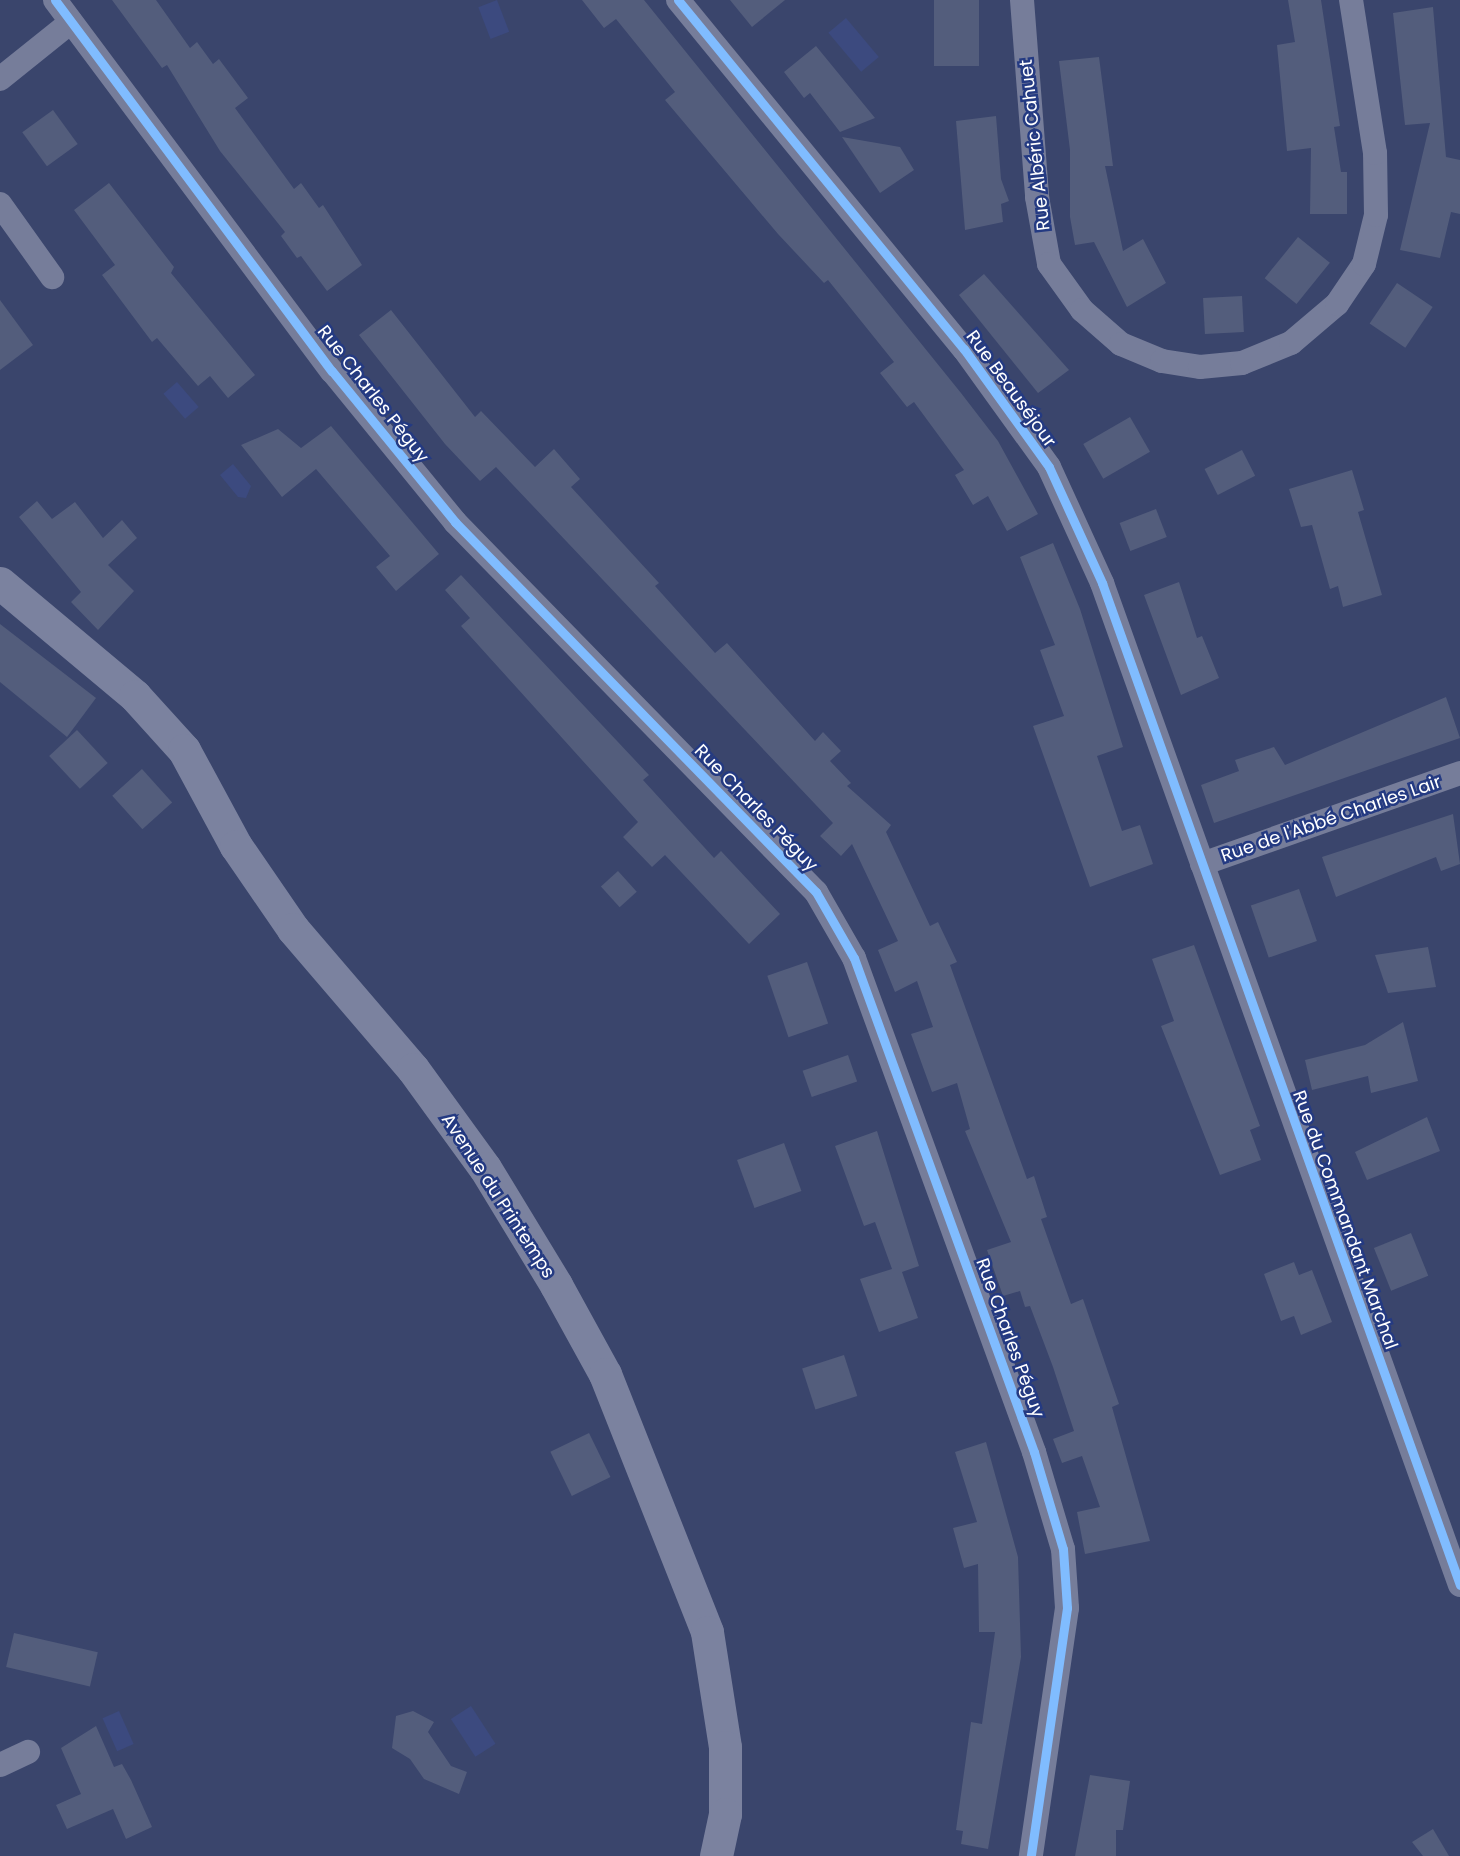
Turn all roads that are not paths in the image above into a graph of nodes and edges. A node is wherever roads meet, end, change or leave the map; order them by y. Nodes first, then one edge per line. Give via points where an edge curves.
1 (55, 0) edge
2 (678, 0) edge
3 (1022, 0) edge
4 (1351, 0) edge
5 (71, 22) junction
6 (0, 79) edge
7 (0, 204) edge
8 (52, 277) dead end
9 (0, 583) edge
10 (1460, 773) edge
11 (1202, 864) junction
12 (1460, 1586) edge
13 (28, 1752) dead end
14 (0, 1765) edge
15 (716, 1856) edge
16 (1031, 1856) edge

1 - 5 street, Rue Charles Péguy
2 - 11 street, Rue Beauséjour via 964,349 1049,467 1101,583
3 - 4 street, Rue Albéric Cahuet via 1037,197 1049,264 1082,310 1121,344 1162,361 1200,367 1242,363 1291,343 1337,304 1364,264 1376,215 1375,153
5 - 6 street
5 - 16 street, Rue Charles Péguy via 332,371 455,522 816,892 854,958 1020,1414 1063,1549 1068,1608
7 - 8 street
9 - 15 street, Avenue du Printemps via 135,696 184,750 236,846 293,929 421,1080 485,1168 556,1285 605,1374 707,1633 725,1747 725,1814
10 - 11 street, Rue de l'Abbé Charles Lair
11 - 12 street, Rue du Commandant Marchal
13 - 14 street

